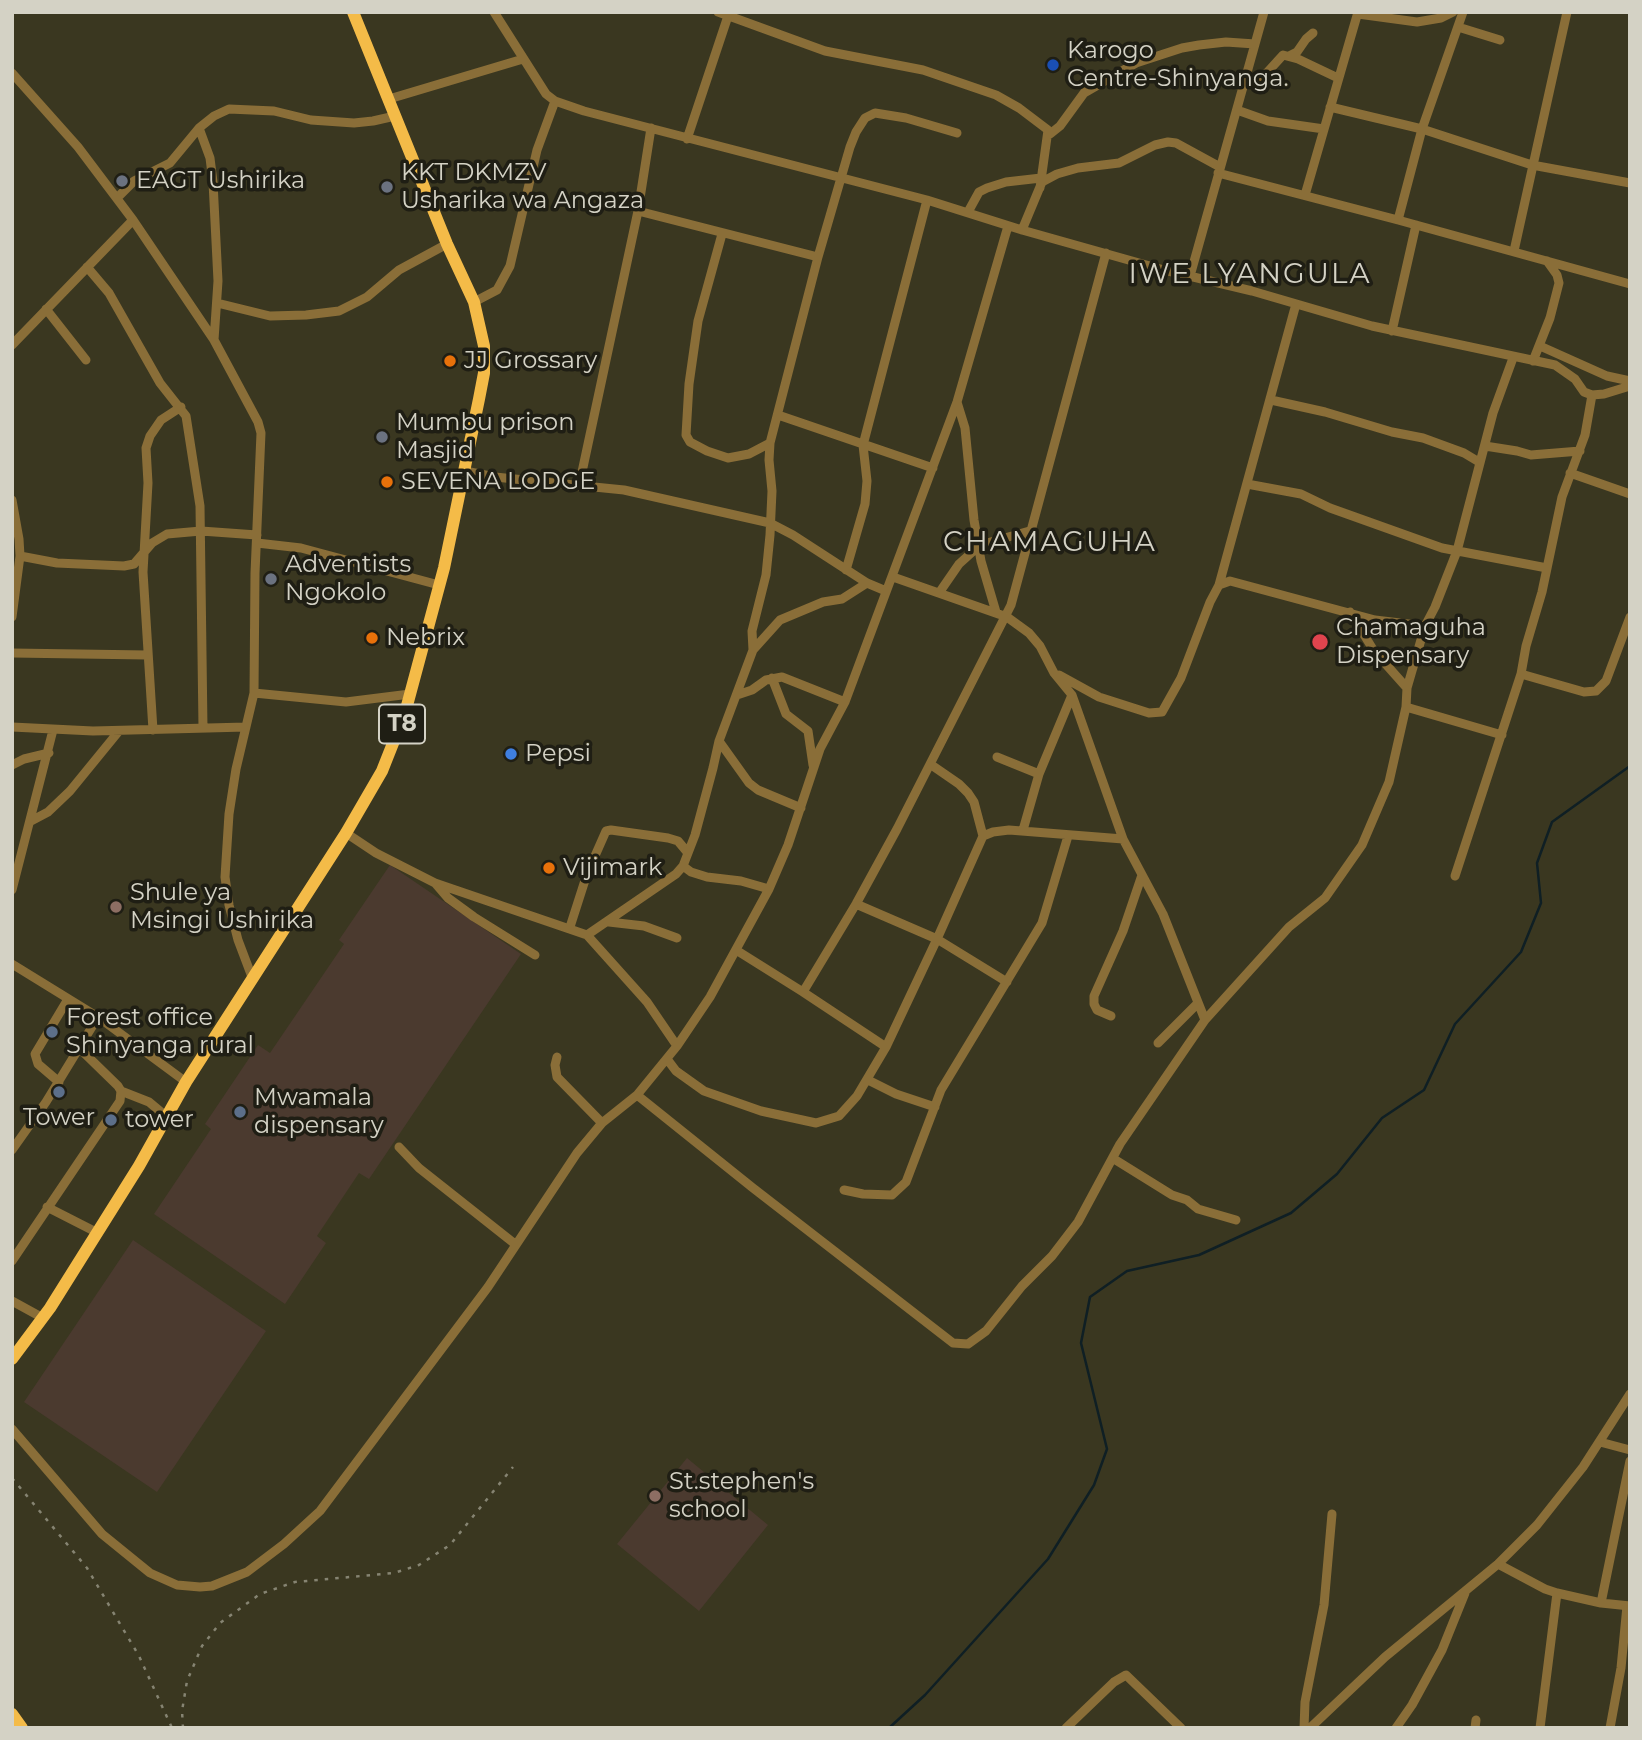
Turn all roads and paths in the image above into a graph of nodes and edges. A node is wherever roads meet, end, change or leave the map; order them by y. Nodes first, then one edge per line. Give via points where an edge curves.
1 (353, 12) edge
2 (494, 12) edge
3 (718, 12) edge
4 (1264, 12) edge
5 (1453, 12) edge
6 (1463, 12) edge
7 (1567, 12) edge
8 (1358, 13) edge
9 (728, 16) junction
10 (1458, 27) junction
11 (1313, 33) dead end
12 (1500, 40) dead end
13 (1255, 44) junction
14 (1289, 56) junction
15 (523, 59) junction
16 (12, 73) edge
17 (1338, 78) junction
18 (1245, 84) junction
19 (389, 99) junction
20 (555, 101) junction
21 (1330, 107) junction
22 (1237, 110) junction
23 (395, 116) junction
24 (199, 128) junction
25 (651, 128) junction
26 (1324, 129) junction
27 (1422, 129) junction
28 (957, 132) dead end
29 (1049, 134) junction
30 (687, 139) junction
31 (1532, 165) junction
32 (1219, 170) junction
33 (841, 178) junction
34 (1629, 180) edge
35 (1041, 183) junction
36 (1305, 195) junction
37 (117, 198) junction
38 (927, 200) junction
39 (638, 211) junction
40 (968, 212) junction
41 (1398, 219) junction
42 (133, 220) junction
43 (1416, 225) junction
44 (1008, 226) junction
45 (1021, 230) junction
46 (722, 234) junction
47 (447, 244) junction
48 (1514, 251) junction
49 (1106, 253) junction
50 (818, 257) junction
51 (1547, 261) junction
52 (87, 267) junction
53 (1582, 270) junction
54 (1190, 276) junction
55 (1559, 279) junction
56 (1630, 284) edge
57 (474, 302) junction
58 (217, 303) junction
59 (1296, 304) junction
60 (46, 309) junction
61 (1392, 331) junction
62 (214, 340) junction
63 (12, 345) edge
64 (1541, 346) junction
65 (1513, 358) junction
66 (86, 360) dead end
67 (1533, 361) junction
68 (1630, 381) edge
69 (1630, 386) edge
70 (1592, 395) junction
71 (1271, 400) junction
72 (957, 402) junction
73 (181, 407) junction
74 (778, 415) junction
75 (770, 443) junction
76 (863, 445) junction
77 (1485, 446) junction
78 (1580, 451) junction
79 (1479, 462) junction
80 (933, 468) junction
81 (465, 471) junction
82 (1570, 473) junction
83 (1247, 484) junction
84 (579, 486) junction
85 (1630, 495) edge
86 (12, 500) edge
87 (770, 523) junction
88 (1033, 530) junction
89 (201, 531) junction
90 (257, 539) junction
91 (980, 545) junction
92 (144, 550) junction
93 (1457, 551) junction
94 (20, 556) junction
95 (1546, 568) junction
96 (846, 570) junction
97 (892, 577) junction
98 (867, 583) junction
99 (439, 585) junction
100 (1219, 585) junction
101 (886, 591) junction
102 (939, 593) junction
103 (996, 612) junction
104 (1350, 612) junction
105 (12, 617) edge
106 (1007, 617) junction
107 (1630, 617) edge
108 (777, 622) junction
109 (1425, 626) junction
110 (753, 627) junction
111 (753, 650) junction
112 (12, 653) edge
113 (147, 656) junction
114 (1054, 673) junction
115 (1521, 674) junction
116 (772, 678) junction
117 (1407, 688) junction
118 (254, 693) junction
119 (410, 694) junction
120 (737, 695) junction
121 (1072, 695) junction
122 (845, 702) junction
123 (1406, 707) junction
124 (12, 727) edge
125 (246, 727) junction
126 (203, 728) junction
127 (53, 730) junction
128 (119, 730) junction
129 (153, 730) junction
130 (1502, 735) junction
131 (719, 741) junction
132 (49, 753) junction
133 (997, 757) dead end
134 (930, 764) junction
135 (12, 765) edge
136 (813, 770) junction
137 (1039, 774) junction
138 (801, 808) junction
139 (31, 821) junction
140 (1023, 830) junction
141 (346, 833) junction
142 (983, 836) junction
143 (1068, 836) junction
144 (1123, 839) junction
145 (688, 853) junction
146 (683, 866) junction
147 (1142, 875) junction
148 (1455, 876) dead end
149 (435, 883) junction
150 (769, 889) junction
151 (12, 890) edge
152 (856, 904) junction
153 (609, 922) junction
154 (570, 928) junction
155 (587, 935) junction
156 (677, 938) dead end
157 (937, 939) junction
158 (736, 950) junction
159 (535, 956) dead end
160 (16, 967) edge
161 (252, 977) junction
162 (12, 979) edge
163 (1007, 982) junction
164 (803, 992) junction
165 (68, 999) junction
166 (1197, 1004) junction
167 (1111, 1016) dead end
168 (98, 1017) junction
169 (1205, 1020) junction
170 (1158, 1043) dead end
171 (677, 1046) junction
172 (886, 1047) junction
173 (79, 1048) junction
174 (557, 1057) dead end
175 (667, 1059) junction
176 (868, 1080) junction
177 (58, 1082) junction
178 (186, 1082) junction
179 (121, 1091) junction
180 (636, 1095) junction
181 (935, 1107) junction
182 (167, 1117) junction
183 (602, 1123) junction
184 (399, 1147) dead end
185 (12, 1150) edge
186 (1114, 1159) junction
187 (844, 1190) dead end
188 (47, 1207) junction
189 (1236, 1220) dead end
190 (96, 1233) junction
191 (516, 1244) junction
192 (12, 1261) edge
193 (12, 1301) edge
194 (43, 1318) junction
195 (12, 1359) edge
196 (1630, 1394) edge
197 (12, 1429) edge
198 (1600, 1441) junction
199 (1630, 1450) edge
200 (1630, 1461) edge
201 (1332, 1514) dead end
202 (1497, 1564) junction
203 (1466, 1591) junction
204 (1557, 1593) junction
205 (1601, 1603) junction
206 (1628, 1606) edge
207 (12, 1714) edge
208 (1405, 1723) edge
209 (22, 1728) edge
210 (1066, 1728) edge
211 (1181, 1728) edge
212 (1304, 1728) edge
213 (1310, 1728) edge
214 (1396, 1728) edge
215 (1539, 1728) edge
216 (1611, 1728) edge

1 - 19 highway, T8
2 - 15 street
3 - 9 street
4 - 13 street
5 - 8 street via 1417,22
6 - 10 street
7 - 31 street
8 - 17 street
9 - 29 street via 825,51 923,70 975,88 1019,108
9 - 30 street
10 - 12 street
10 - 27 street
11 - 14 street
13 - 18 street
13 - 29 street via 1199,45 1136,63 1091,87 1060,127
14 - 17 street
14 - 18 street via 1283,55 1264,77
15 - 19 street
15 - 20 street via 538,85
16 - 37 street
17 - 21 street
18 - 22 street
19 - 23 highway, T8
20 - 25 street
20 - 57 street via 537,150 510,266 497,290
21 - 26 street
21 - 27 street
22 - 26 street via 1268,121
22 - 32 street
23 - 24 street via 354,123 229,109
23 - 47 highway, T8
24 - 37 street via 170,163 134,181
24 - 58 street via 213,182
25 - 30 street
25 - 39 street
26 - 36 street
27 - 31 street
27 - 41 street
28 - 33 street via 870,114 856,132
29 - 35 street
30 - 33 street
31 - 34 street
31 - 48 street
32 - 35 street via 1176,143 1166,142 1119,163 1078,168
32 - 36 street
32 - 54 street
33 - 38 street
33 - 50 street
35 - 40 street via 1006,182 987,188 979,192
35 - 45 street
36 - 41 street
37 - 42 street
38 - 40 street
38 - 76 street
39 - 46 street
39 - 84 street
40 - 44 street
41 - 43 street
42 - 52 street
42 - 62 street
43 - 48 street
43 - 61 street
44 - 45 street
44 - 72 street
45 - 49 street
46 - 50 street
46 - 75 street via 698,321 686,435 690,442 726,458 749,454
47 - 57 highway, T8
47 - 58 street via 399,270 367,297 339,312 270,316
48 - 51 street
49 - 54 street
49 - 88 street
50 - 74 street
51 - 53 street
51 - 55 street
52 - 60 street
52 - 73 street via 109,293 160,383
53 - 55 street
53 - 56 street
54 - 59 street
55 - 64 street
57 - 81 highway, T8 via 484,346 484,373
58 - 62 street
59 - 61 street
59 - 71 street
60 - 63 street
60 - 66 street
61 - 65 street
62 - 90 street via 261,433
64 - 67 street
64 - 68 street
65 - 67 street
65 - 77 street
67 - 70 street via 1555,365
69 - 70 street
70 - 78 street
71 - 79 street via 1423,438
71 - 83 street
72 - 80 street
72 - 91 street via 965,428
73 - 89 street via 186,416
73 - 92 street via 162,420 146,448
74 - 75 street
74 - 76 street
75 - 87 street
76 - 80 street
76 - 96 street via 865,503
77 - 78 street via 1538,456
77 - 79 street
78 - 82 street
79 - 93 street
80 - 97 street
81 - 84 street
81 - 99 highway, T8
82 - 85 street
82 - 95 street
83 - 93 street via 1292,491
83 - 100 street
84 - 87 street via 640,493
86 - 94 street
87 - 96 street
87 - 110 street via 766,575
88 - 91 street
88 - 106 street
89 - 90 street
89 - 92 street via 167,534
89 - 126 street
90 - 99 street
90 - 118 street
91 - 102 street via 959,564
91 - 103 street
92 - 94 street via 134,564 124,566
92 - 113 street
93 - 95 street
93 - 109 street
94 - 105 street
95 - 115 street
96 - 98 street
97 - 101 street
97 - 102 street
98 - 101 street
98 - 108 street via 847,596
99 - 119 highway, T8
100 - 104 street via 1234,581
100 - 114 street via 1162,712 1149,713 1100,697
101 - 122 street
102 - 103 street
103 - 106 street
104 - 109 street
104 - 117 street via 1374,651
106 - 114 street via 1040,646
106 - 134 street
107 - 115 street via 1606,681 1596,691 1584,692
108 - 110 street
108 - 111 street
109 - 117 street
110 - 111 street
111 - 120 street
112 - 113 street
113 - 129 street
114 - 121 street
115 - 130 street
116 - 120 street
116 - 122 street via 782,677
116 - 136 street via 786,714 808,731
117 - 123 street
118 - 119 street via 346,702
118 - 125 street
119 - 141 highway, T8 via 382,771
120 - 131 street
121 - 137 street
121 - 144 street
122 - 136 street
123 - 130 street
123 - 169 street via 1389,782 1362,845 1325,898 1289,928
124 - 127 street
125 - 126 street
125 - 161 street via 230,803 225,877 238,940
126 - 129 street
127 - 128 street
127 - 132 street
128 - 129 street
128 - 139 street via 70,791
130 - 148 street
131 - 138 street via 758,790
131 - 145 street
132 - 135 street
132 - 139 street
133 - 137 street
134 - 142 street via 968,793
134 - 152 street
136 - 138 street
137 - 140 street
138 - 150 street
139 - 151 street
140 - 142 street
140 - 143 street
141 - 149 street
141 - 161 highway, T8
142 - 157 street
143 - 144 street
143 - 163 street via 1042,923
144 - 147 street
145 - 146 street
145 - 154 street via 678,841 668,838 606,831
146 - 150 street via 707,877
146 - 153 street
147 - 166 street via 1163,914
147 - 167 street via 1094,999 1097,1010
149 - 154 street
149 - 159 street via 474,917
150 - 158 street
152 - 157 street
152 - 164 street
153 - 155 street
153 - 156 street via 644,926
154 - 155 street
155 - 171 street via 647,1002
157 - 163 street
157 - 172 street
158 - 164 street
158 - 171 street
160 - 162 street
160 - 165 street
161 - 178 highway, T8
163 - 181 street
164 - 172 street
165 - 168 street
165 - 177 street via 35,1054 38,1064
166 - 169 street
166 - 170 street
168 - 173 street
168 - 178 street
169 - 186 street
171 - 175 street
172 - 176 street
173 - 177 street
173 - 179 street
174 - 183 street via 557,1077
175 - 176 street via 704,1091 761,1111 816,1123 839,1116
175 - 180 street
176 - 181 street
177 - 185 street
178 - 182 highway, T8
179 - 182 street via 149,1102
179 - 188 street via 118,1104
180 - 183 street
180 - 186 street via 953,1343 968,1344 986,1331 1052,1256 1086,1210
181 - 187 street via 915,1162 898,1191 885,1195
182 - 190 highway, T8
183 - 191 street
184 - 191 street
186 - 189 street via 1198,1209
188 - 190 street
188 - 192 street
190 - 194 highway, T8
191 - 197 street via 320,1511 257,1566 219,1584 177,1585 131,1560 102,1534
193 - 194 street
194 - 195 highway, T8
196 - 198 street
198 - 199 street
198 - 202 street via 1553,1506
200 - 205 street
201 - 212 street via 1324,1605
202 - 203 street
202 - 204 street
203 - 208 street
203 - 213 street via 1370,1670
204 - 205 street
204 - 215 street
205 - 206 street
206 - 216 street
207 - 209 highway
208 - 214 street
210 - 211 street via 1126,1675

